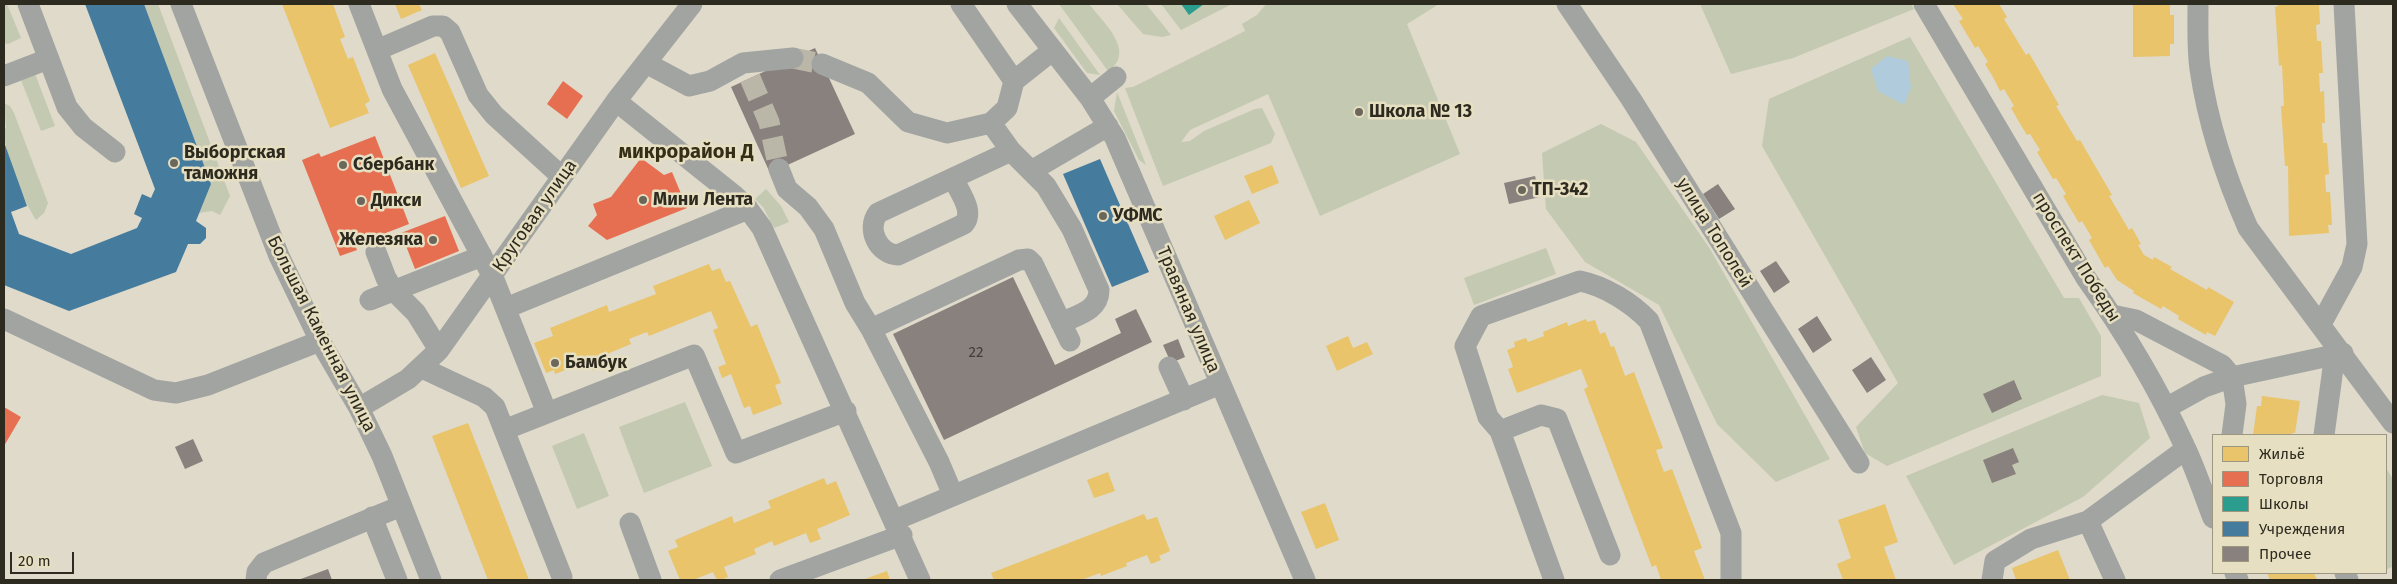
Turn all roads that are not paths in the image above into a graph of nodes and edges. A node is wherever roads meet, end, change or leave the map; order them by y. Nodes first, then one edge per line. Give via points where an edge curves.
1 (28, 4) edge
2 (181, 4) edge
3 (359, 4) edge
4 (692, 4) edge
5 (961, 4) edge
6 (1016, 4) edge
7 (1567, 4) edge
8 (1924, 4) edge
9 (2198, 4) edge
10 (2344, 4) edge
11 (377, 50) junction
12 (1053, 50) junction
13 (793, 58) tunnel mouth
14 (48, 59) junction
15 (646, 63) junction
16 (822, 64) tunnel mouth
17 (4, 76) edge
18 (1116, 77) dead end
19 (1014, 81) junction
20 (1090, 98) junction
21 (616, 101) junction
22 (991, 123) junction
23 (1108, 126) junction
24 (1011, 151) junction
25 (115, 152) dead end
26 (779, 169) tunnel mouth
27 (1031, 171) junction
28 (561, 176) junction
29 (953, 178) dead end
30 (748, 209) junction
31 (376, 252) dead end
32 (482, 256) junction
33 (493, 277) junction
34 (394, 291) junction
35 (370, 300) dead end
36 (506, 308) junction
37 (2112, 315) junction
38 (4, 319) edge
39 (2321, 324) junction
40 (871, 329) junction
41 (320, 341) junction
42 (439, 350) junction
43 (2337, 354) junction
44 (1169, 367) dead end
45 (422, 368) junction
46 (2232, 377) junction
47 (1220, 384) junction
48 (1184, 400) junction
49 (359, 408) junction
50 (2166, 408) junction
51 (846, 411) junction
52 (548, 413) junction
53 (2393, 423) edge
54 (504, 430) junction
55 (1500, 431) junction
56 (2232, 434) edge
57 (2324, 434) edge
58 (2186, 449) junction
59 (1859, 464) dead end
60 (953, 494) junction
61 (401, 506) junction
62 (2212, 515) edge
63 (372, 517) junction
64 (2088, 521) junction
65 (630, 523) dead end
66 (898, 528) junction
67 (1610, 555) dead end
68 (818, 574) edge
69 (562, 577) dead end
70 (256, 580) edge
71 (397, 580) edge
72 (431, 580) edge
73 (651, 580) edge
74 (780, 580) edge
75 (920, 580) edge
76 (1305, 580) edge
77 (1554, 580) edge
78 (1731, 580) edge
79 (1992, 580) edge
80 (2115, 580) edge

1 - 14 street
2 - 41 street, Большая Каменная улица via 279,256
3 - 11 street
4 - 15 street, Круговая улица
5 - 19 street
6 - 12 street, Травяная улица
7 - 59 street, улица Тополей via 1631,99
8 - 37 street, проспект Победы via 2086,278
9 - 39 street via 2200,69 2208,115 2235,198 2248,228
10 - 39 street via 2358,244 2352,267
11 - 28 street via 433,26 443,26 450,32 478,95
11 - 32 street via 392,89
12 - 19 street
12 - 20 street, Травяная улица
13 - 15 street via 689,86
14 - 17 street
14 - 25 street via 67,107 83,126
15 - 21 street, Круговая улица
16 - 22 street via 868,84 908,122 947,133
18 - 20 street
19 - 22 street via 1007,108
20 - 23 street, Травяная улица
21 - 28 street, Круговая улица
21 - 30 street
22 - 24 street
23 - 27 street
23 - 47 street, Травяная улица via 1187,285
24 - 27 street
24 - 29 street
26 - 40 street via 787,189 808,207 824,229 854,303
27 - 40 street via 1046,186 1072,229 1099,290 1099,300 1092,308 1065,332 1028,259 1019,260
28 - 33 street, Круговая улица
30 - 36 street
30 - 51 street via 774,251
31 - 34 street
32 - 33 street
32 - 34 street
33 - 36 street
33 - 42 street, Круговая улица
34 - 35 street
34 - 42 street via 416,313
36 - 52 street
37 - 46 street via 2136,320 2183,342 2222,365
37 - 50 street, проспект Победы
38 - 41 street via 154,390 176,392 208,385
39 - 43 street
40 - 60 street
41 - 49 street, Большая Каменная улица
42 - 45 street, Круговая улица
43 - 46 street
43 - 53 street
43 - 57 street
44 - 48 street
45 - 49 street, Круговая улица
45 - 54 street via 484,397 495,407
46 - 50 street via 2204,386
46 - 56 street via 2236,404
47 - 48 street
47 - 76 street, Травяная улица
48 - 60 street
49 - 61 street, Большая Каменная улица
50 - 58 street, проспект Победы
51 - 52 street via 736,453 694,355
51 - 66 street
52 - 54 street
54 - 69 street
55 - 67 street via 1541,415 1557,419
55 - 77 street
55 - 78 street via 1488,417 1465,346 1481,316 1580,281 1592,283 1636,308 1649,321 1731,533
58 - 62 street, проспект Победы
58 - 64 street
60 - 66 street
61 - 63 street
61 - 72 street, Большая Каменная улица
63 - 70 street via 264,563 256,572
63 - 71 street
64 - 79 street via 2031,539 1995,560
64 - 80 street
65 - 73 street
66 - 68 street
66 - 75 street
68 - 74 street

